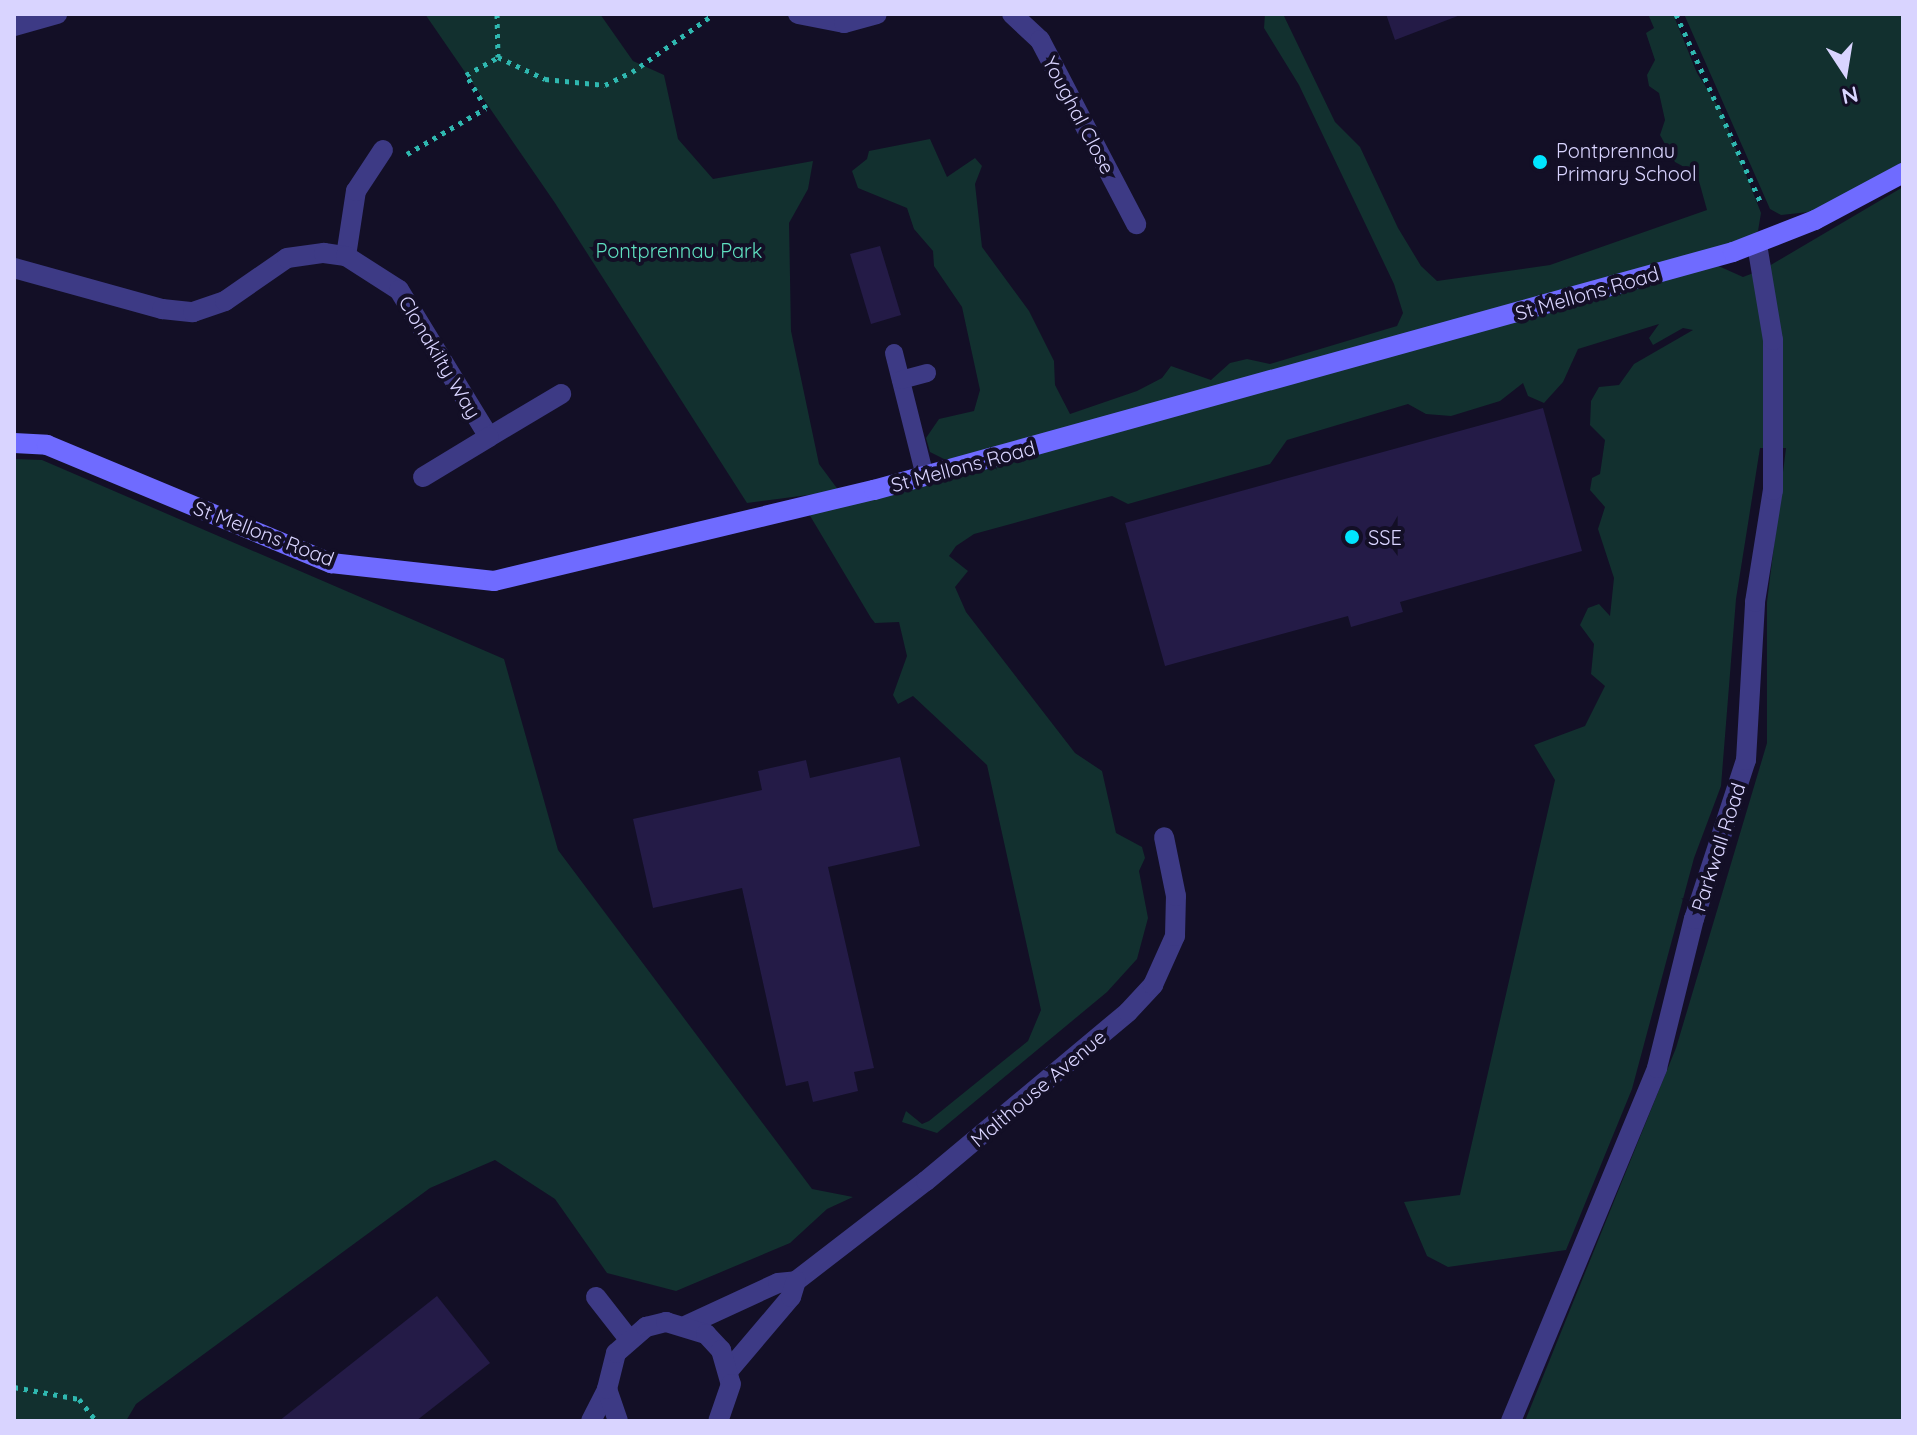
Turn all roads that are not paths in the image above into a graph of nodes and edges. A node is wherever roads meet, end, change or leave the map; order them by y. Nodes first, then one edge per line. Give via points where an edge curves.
1 (57, 14) edge
2 (798, 14) edge
3 (877, 14) edge
4 (1012, 14) edge
5 (14, 26) edge
6 (380, 156) road end
7 (1903, 173) edge
8 (1136, 224) dead end
9 (1757, 244) junction
10 (346, 256) junction
11 (14, 268) edge
12 (894, 353) dead end
13 (927, 373) dead end
14 (901, 380) junction
15 (561, 394) dead end
16 (489, 437) junction
17 (14, 443) edge
18 (925, 476) junction
19 (423, 477) dead end
20 (1164, 837) dead end
21 (796, 1281) junction
22 (596, 1297) dead end
23 (687, 1325) junction
24 (628, 1338) junction
25 (729, 1370) junction
26 (607, 1389) junction
27 (728, 1400) junction
28 (591, 1421) edge
29 (618, 1421) edge
30 (718, 1421) edge
31 (736, 1421) edge
32 (1511, 1421) edge

1 - 5 street
2 - 3 street via 844,23
4 - 8 street, Youghal Close via 1040,40
6 - 10 street via 356,191
7 - 9 main road, St Mellons Road
9 - 18 main road, St Mellons Road
9 - 32 street, Parkwall Road via 1773,340 1773,490 1755,602 1746,760 1694,919 1657,1068
10 - 11 street via 287,258 225,301 193,312 162,309
10 - 16 street, Clonakilty Way via 399,290
12 - 14 lane
13 - 14 lane
14 - 18 lane
15 - 16 street, Clonakilty Way
16 - 19 street, Clonakilty Way
17 - 18 main road, St Mellons Road via 47,445 331,563 494,581
20 - 21 street, Malthouse Avenue via 1177,914 1168,960 1153,985 1128,1012 926,1181
21 - 23 street, Malthouse Avenue via 778,1283
21 - 25 street, Malthouse Avenue via 791,1297
22 - 24 street
23 - 24 street, Malthouse Avenue via 666,1322
23 - 25 street via 721,1350
24 - 26 street via 608,1370
25 - 27 street
26 - 28 street
26 - 29 street
27 - 30 street
27 - 31 street

